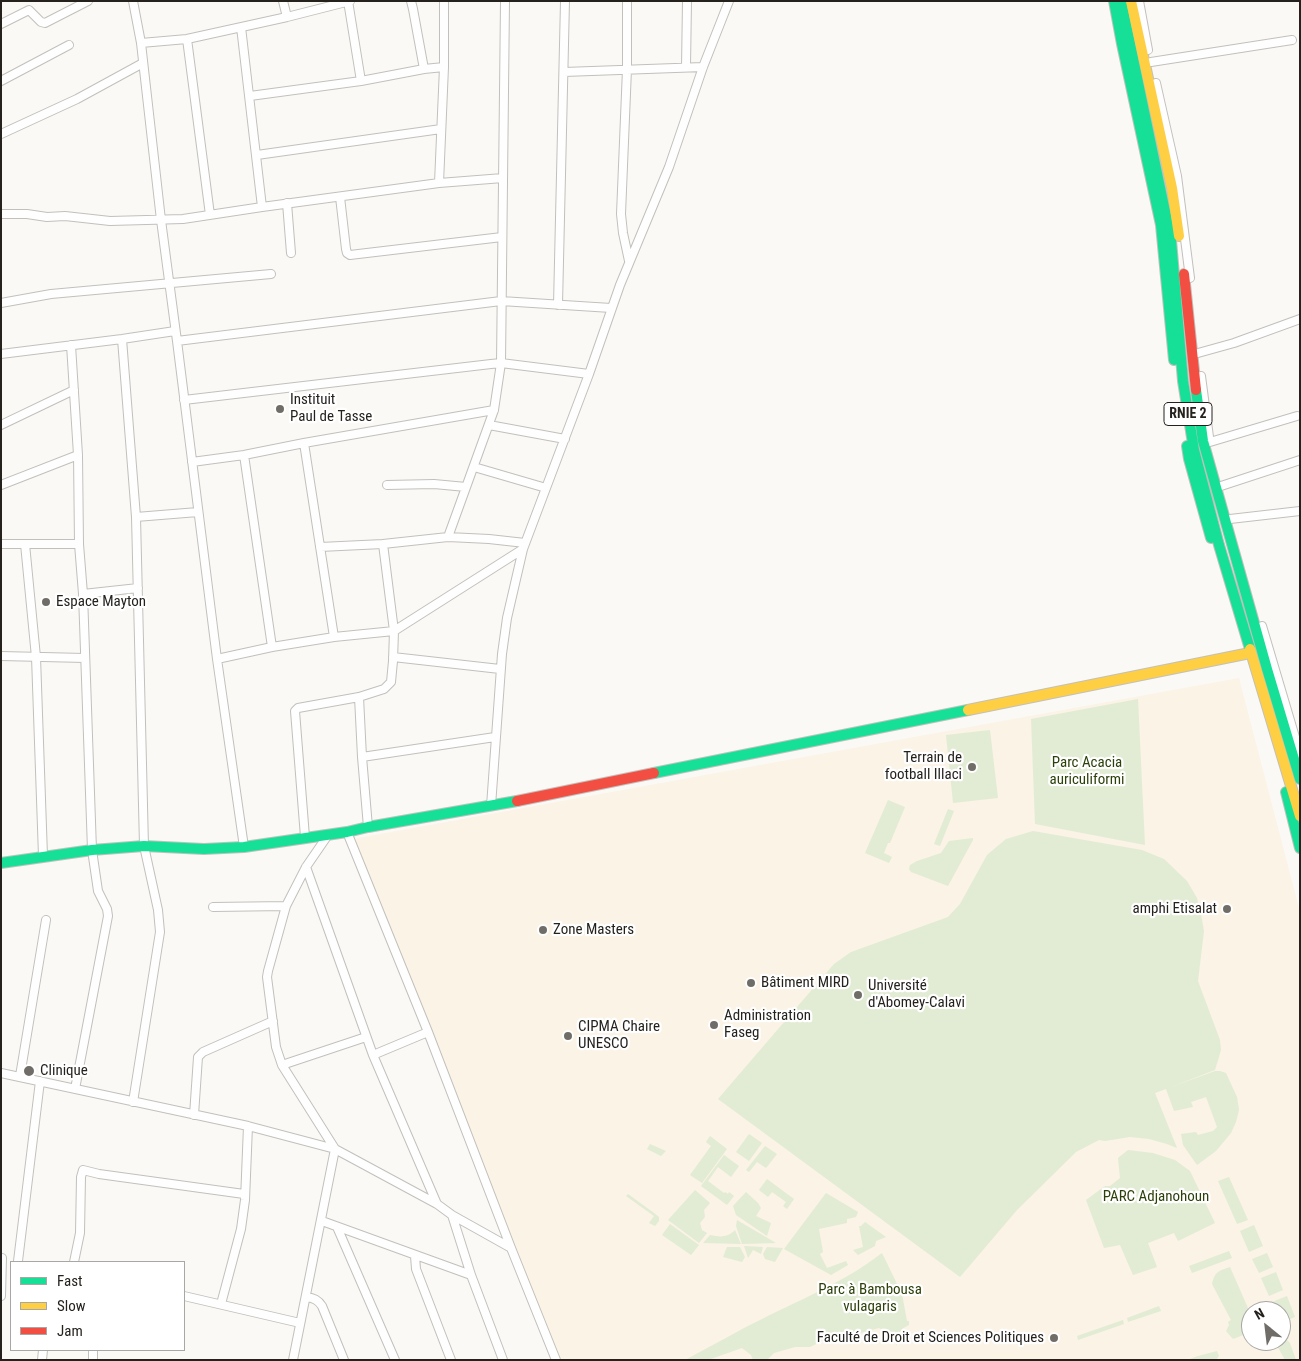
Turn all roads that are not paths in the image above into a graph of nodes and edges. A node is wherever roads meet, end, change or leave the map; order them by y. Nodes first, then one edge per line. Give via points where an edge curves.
1 (88, 1) edge
2 (134, 1) edge
3 (283, 1) edge
4 (349, 1) edge
5 (410, 1) edge
6 (444, 1) edge
7 (505, 1) edge
8 (565, 1) edge
9 (627, 1) edge
10 (687, 1) edge
11 (729, 1) edge
12 (1114, 1) edge
13 (1121, 1) edge
14 (1131, 1) edge
15 (1139, 1) edge
16 (287, 17) junction
17 (1, 24) edge
18 (240, 27) junction
19 (188, 39) junction
20 (1292, 40) dead end
21 (141, 43) junction
22 (70, 45) dead end
23 (143, 62) junction
24 (1151, 62) junction
25 (444, 67) junction
26 (686, 67) junction
27 (703, 67) junction
28 (424, 69) junction
29 (627, 69) junction
30 (564, 72) junction
31 (1, 80) edge
32 (361, 81) junction
33 (250, 96) junction
34 (441, 129) junction
35 (1, 134) edge
36 (257, 155) junction
37 (503, 178) junction
38 (439, 183) junction
39 (340, 196) junction
40 (287, 203) junction
41 (262, 207) junction
42 (1, 214) edge
43 (210, 215) junction
44 (160, 220) junction
45 (502, 238) junction
46 (292, 253) dead end
47 (629, 261) junction
48 (271, 274) dead end
49 (169, 284) junction
50 (501, 302) junction
51 (1, 303) edge
52 (558, 305) junction
53 (611, 308) junction
54 (1300, 319) edge
55 (175, 331) junction
56 (122, 339) junction
57 (177, 341) junction
58 (71, 345) junction
59 (1, 354) edge
60 (1198, 354) junction
61 (501, 363) junction
62 (589, 374) junction
63 (74, 390) junction
64 (184, 400) junction
65 (494, 410) junction
66 (1297, 416) dead end
67 (489, 424) junction
68 (1, 425) edge
69 (564, 439) junction
70 (1210, 442) junction
71 (304, 443) junction
72 (78, 455) junction
73 (244, 455) junction
74 (1300, 460) edge
75 (192, 462) junction
76 (474, 467) junction
77 (1, 485) edge
78 (387, 485) dead end
79 (1221, 486) junction
80 (466, 487) junction
81 (546, 488) junction
82 (1300, 511) edge
83 (198, 512) junction
84 (136, 517) junction
85 (1230, 519) junction
86 (448, 538) junction
87 (1, 544) edge
88 (25, 544) junction
89 (79, 544) junction
90 (383, 544) junction
91 (524, 546) junction
92 (320, 547) junction
93 (138, 588) junction
94 (83, 594) junction
95 (394, 631) junction
96 (334, 637) junction
97 (272, 647) junction
98 (1245, 654) junction
99 (1, 656) edge
100 (36, 657) junction
101 (393, 657) junction
102 (85, 658) junction
103 (216, 659) junction
104 (500, 669) junction
105 (359, 697) junction
106 (1297, 733) edge
107 (495, 737) junction
108 (1300, 754) edge
109 (362, 757) junction
110 (1300, 779) edge
111 (491, 806) junction
112 (1300, 816) edge
113 (368, 827) junction
114 (347, 832) junction
115 (328, 834) junction
116 (305, 838) junction
117 (144, 846) junction
118 (244, 847) junction
119 (1300, 848) edge
120 (92, 850) junction
121 (44, 856) junction
122 (1, 863) edge
123 (306, 867) junction
124 (213, 906) dead end
125 (286, 906) junction
126 (46, 920) dead end
127 (273, 1021) junction
128 (428, 1032) junction
129 (366, 1037) junction
130 (373, 1055) junction
131 (282, 1066) junction
132 (1, 1073) edge
133 (20, 1076) junction
134 (40, 1081) junction
135 (75, 1089) junction
136 (133, 1102) junction
137 (194, 1115) junction
138 (248, 1126) junction
139 (335, 1149) junction
140 (244, 1194) junction
141 (437, 1204) junction
142 (452, 1215) junction
143 (322, 1221) junction
144 (338, 1227) junction
145 (511, 1248) junction
146 (415, 1256) junction
147 (2, 1258) edge
148 (16, 1261) edge
149 (20, 1261) edge
150 (74, 1261) edge
151 (470, 1275) junction
152 (1, 1296) edge
153 (185, 1296) edge
154 (306, 1297) junction
155 (221, 1304) junction
156 (300, 1323) junction
157 (293, 1360) edge
158 (344, 1360) edge
159 (395, 1360) edge
160 (451, 1360) edge
161 (503, 1360) edge
162 (556, 1360) edge

1 - 17 street via 45,23 29,10
2 - 21 street
3 - 16 street
4 - 16 street
4 - 32 street
5 - 28 street
6 - 25 street
7 - 37 street
8 - 30 street
9 - 29 street
10 - 26 street
11 - 27 street
12 - 98 main road via 1161,225 1177,386 1189,459
13 - 112 main road, RNIE 2 / RNIE 2 via 1171,240 1183,381 1194,450
14 - 110 main road, RNIE 2 / RNIE 2 via 1172,188 1203,441
15 - 24 street
16 - 18 street
18 - 19 street
18 - 33 street
19 - 21 street
19 - 43 street
20 - 24 street
21 - 23 street
22 - 31 street
23 - 35 street via 77,99
23 - 44 street
24 - 60 street via 1178,176
25 - 28 street
25 - 34 street
26 - 27 street
26 - 29 street
27 - 47 street via 669,167
28 - 32 street
29 - 30 street
29 - 47 street via 621,214
30 - 52 street
32 - 33 street
33 - 36 street
34 - 36 street
34 - 38 street
36 - 41 street
37 - 38 street
37 - 45 street
38 - 39 street
39 - 40 street
39 - 45 street via 346,249 350,255
40 - 41 street
40 - 46 street
41 - 43 street
42 - 44 street via 110,221
43 - 44 street
44 - 49 street
45 - 50 street
47 - 53 street
48 - 49 street
49 - 51 street via 51,294
49 - 55 street
50 - 52 street
50 - 57 street
50 - 61 street
52 - 53 street
53 - 62 street
54 - 60 street
55 - 56 street
55 - 57 street
56 - 58 street
56 - 84 street
57 - 64 street
58 - 59 street
58 - 63 street
60 - 70 street
61 - 62 street
61 - 64 street
61 - 65 street
62 - 69 street
63 - 68 street
63 - 72 street
64 - 75 street
65 - 67 street
65 - 71 street
66 - 70 street
67 - 69 street
67 - 76 street
69 - 81 street
70 - 79 street
71 - 73 street
71 - 92 street
72 - 77 street
72 - 89 street
73 - 75 street
73 - 97 street
74 - 79 street
75 - 83 street
76 - 80 street
76 - 81 street
78 - 80 street
79 - 85 street
80 - 86 street
81 - 91 street
82 - 85 street
83 - 84 street
83 - 103 street
84 - 93 street
85 - 106 street
86 - 90 street
86 - 91 street via 489,539
87 - 88 street
88 - 89 street
88 - 100 street
89 - 94 street
90 - 92 street
90 - 95 street
91 - 95 street
91 - 104 street via 507,618
92 - 96 street
93 - 94 street
93 - 117 street
94 - 102 street
95 - 96 street
95 - 101 street
96 - 97 street
97 - 103 street
98 - 111 main road
98 - 119 main road via 1286,789
99 - 100 street
100 - 102 street
100 - 121 street
101 - 104 street
101 - 105 street via 391,682 384,689
102 - 120 street
103 - 118 street
104 - 107 street
105 - 109 street
105 - 116 street via 295,711
106 - 108 street
107 - 109 street
107 - 111 street
109 - 113 street
111 - 113 main road
113 - 114 main road
114 - 115 main road
114 - 128 street
115 - 116 main road
115 - 123 street
116 - 118 main road
117 - 118 main road
117 - 120 main road
117 - 136 street via 160,932
120 - 121 main road
120 - 135 street via 98,891 108,916
121 - 122 main road
123 - 125 street
123 - 129 street
124 - 125 street
125 - 127 street via 268,971
126 - 133 street
127 - 131 street
127 - 137 street via 198,1057
128 - 130 street
128 - 145 street
129 - 130 street
129 - 131 street
130 - 141 street
131 - 139 street
132 - 133 street
133 - 134 street
134 - 135 street
134 - 149 street
135 - 136 street
136 - 137 street
137 - 138 street
138 - 139 street
138 - 140 street
139 - 141 street
139 - 143 street
140 - 150 street via 83,1170 80,1233
140 - 155 street via 241,1229
141 - 142 street
142 - 145 street
142 - 151 street
143 - 144 street
143 - 154 street
144 - 146 street
144 - 159 street
145 - 162 street
146 - 151 street
146 - 160 street via 416,1269
147 - 148 street
147 - 152 street
151 - 161 street
153 - 155 street
154 - 156 street
154 - 158 street via 313,1298 322,1306
155 - 156 street
156 - 157 street

